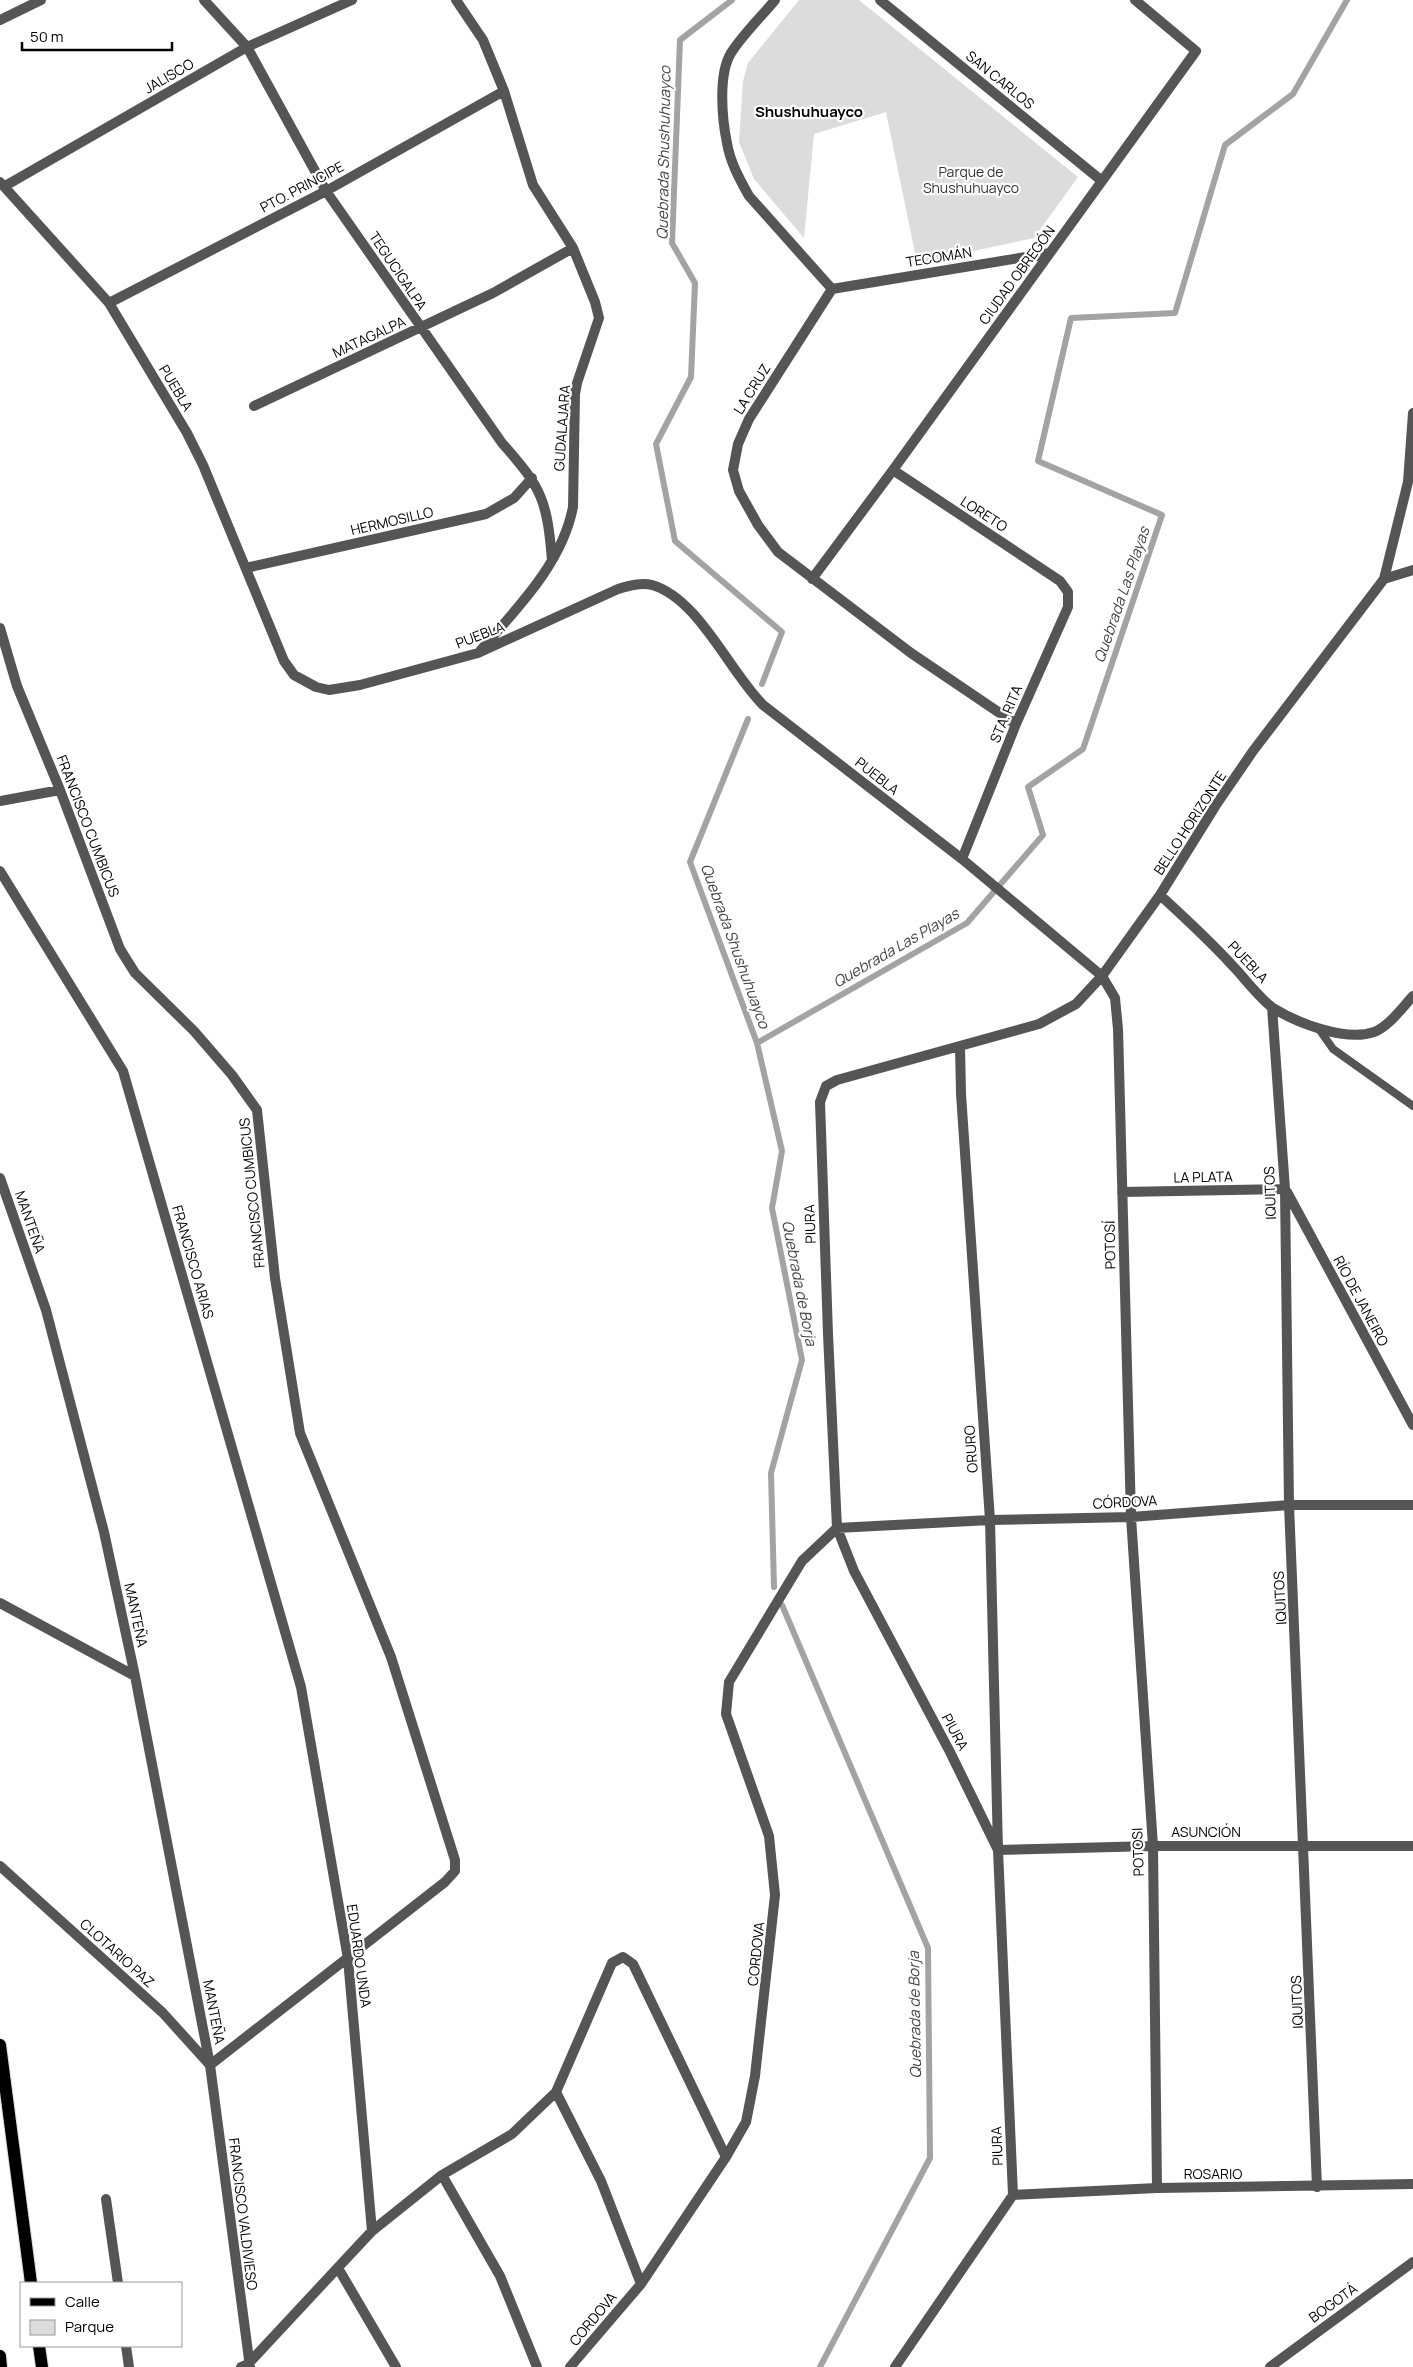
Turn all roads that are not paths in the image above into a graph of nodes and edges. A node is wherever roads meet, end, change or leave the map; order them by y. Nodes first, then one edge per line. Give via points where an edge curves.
1 (41, 0) edge
2 (204, 0) edge
3 (352, 0) edge
4 (456, 0) edge
5 (775, 0) edge
6 (880, 0) edge
7 (1135, 0) edge
8 (0, 20) edge
9 (247, 47) junction
10 (504, 91) junction
11 (1102, 181) junction
12 (2, 184) edge
13 (326, 191) junction
14 (573, 248) junction
15 (1050, 253) junction
16 (832, 289) junction
17 (109, 303) junction
18 (420, 328) junction
19 (254, 406) dead end
20 (1413, 413) edge
21 (893, 470) junction
22 (532, 478) junction
23 (552, 561) junction
24 (246, 568) junction
25 (1413, 570) edge
26 (812, 579) junction
27 (1384, 579) junction
28 (1060, 581) joint
29 (0, 628) edge
30 (478, 653) junction
31 (1016, 724) junction
32 (60, 790) junction
33 (0, 801) edge
34 (962, 859) junction
35 (0, 871) edge
36 (1160, 896) junction
37 (1102, 976) junction
38 (1413, 996) edge
39 (1272, 1007) junction
40 (1319, 1029) junction
41 (960, 1046) junction
42 (826, 1086) joint
43 (1413, 1106) edge
44 (0, 1178) edge
45 (1285, 1189) junction
46 (1122, 1192) junction
47 (1413, 1425) edge
48 (1289, 1505) junction
49 (1413, 1505) edge
50 (1131, 1517) junction
51 (990, 1520) junction
52 (837, 1528) junction
53 (0, 1603) edge
54 (135, 1676) junction
55 (301, 1687) joint
56 (1153, 1846) junction
57 (1413, 1846) edge
58 (1305, 1847) junction
59 (998, 1850) junction
60 (0, 1866) edge
61 (348, 1960) junction
62 (0, 2045) edge
63 (210, 2065) junction
64 (556, 2092) junction
65 (726, 2157) junction
66 (442, 2175) junction
67 (1413, 2184) edge
68 (1317, 2187) junction
69 (1157, 2188) junction
70 (1012, 2196) junction
71 (106, 2199) dead end
72 (372, 2231) junction
73 (1413, 2262) edge
74 (338, 2268) junction
75 (31, 2282) edge
76 (118, 2282) edge
77 (641, 2284) junction
78 (39, 2347) edge
79 (126, 2347) edge
80 (0, 2356) edge
81 (246, 2366) edge
82 (1, 2367) edge
83 (42, 2367) edge
84 (129, 2367) edge
85 (396, 2367) edge
86 (537, 2367) edge
87 (570, 2367) edge
88 (895, 2367) edge
89 (1270, 2367) edge

1 - 8 street
2 - 9 street, TEGUCIGALPA
3 - 9 street, JALISCO
4 - 10 street, GUDALAJARA via 483,40
5 - 16 street via 731,53 725,66 722,82 727,144 739,179 749,196
6 - 11 street, SAN CARLOS
7 - 11 street, CIUDAD OBREGÓN via 1196,51
9 - 12 street, JALISCO
9 - 13 street, TEGUCIGALPA
10 - 13 street, PTO. PRINCIPE
10 - 14 street, GUDALAJARA via 533,185
11 - 15 street, CIUDAD OBREGÓN
12 - 17 street, PUEBLA
13 - 17 street, PTO. PRINCIPE
13 - 18 street, TEGUCIGALPA
14 - 18 street, MATAGALPA via 493,293
14 - 23 street, GUDALAJARA via 596,302 599,318 577,383 573,507 570,522
15 - 16 street, TECOMÁN
15 - 21 street, CIUDAD OBREGÓN
16 - 26 street, LA CRUZ via 749,419 738,444 733,470 739,491 758,525 778,552
17 - 24 street, PUEBLA via 187,433
18 - 19 street, MATAGALPA
18 - 22 street, TEGUCIGALPA via 502,444
20 - 27 street, BELLO HORIZONTE via 1408,482
21 - 26 street, CIUDAD OBREGÓN
21 - 28 street, LORETO
22 - 23 street, TEGUCIGALPA via 548,519
22 - 24 street, HERMOSILLO via 514,498 486,514
23 - 30 street, GUDALAJARA via 527,597
24 - 30 street, PUEBLA via 284,661 294,675 316,687 329,690 360,685
25 - 27 street
26 - 31 street, LA CRUZ via 911,654
27 - 36 street, BELLO HORIZONTE via 1254,751 1216,805
28 - 31 street, STA. RITA via 1068,592 1068,607
29 - 32 street, FRANCISCO CUMBICUS via 17,686
30 - 34 street, PUEBLA via 618,589 650,584 681,601 693,613 762,705
31 - 34 street, STA. RITA
32 - 33 street
32 - 61 street, FRANCISCO CUMBICUS via 120,949 135,973 232,1074 257,1110 274,1278 300,1432 391,1656 455,1860 455,1871 445,1882
34 - 37 street, PUEBLA
35 - 55 street, FRANCISCO ARIAS via 123,1071
36 - 37 street, BELLO HORIZONTE
36 - 39 street, PUEBLA via 1204,935
37 - 41 street, BELLO HORIZONTE via 1076,1004 1039,1024
37 - 46 street, POTOSÍ via 1115,998 1118,1029
38 - 40 street via 1376,1032 1362,1035
39 - 40 street
39 - 45 street, IQUITOS
40 - 43 lane via 1333,1049
41 - 42 street, BELLO HORIZONTE via 836,1080
41 - 51 street, ORURO
42 - 52 street, PIURA via 820,1102
44 - 54 street, MANTEÑA via 49,1320 104,1532
45 - 46 street, LA PLATA
45 - 47 street, RÍO DE JANEIRO
45 - 48 street, IQUITOS
46 - 50 street, POTOSÍ
48 - 49 street, CÓRDOVA
48 - 50 street, CÓRDOVA
48 - 58 street, IQUITOS
50 - 51 street, CÓRDOVA
50 - 56 street, POTOSI
51 - 52 street, CÓRDOVA
51 - 59 street, ORURO
52 - 59 street, PIURA via 854,1571
52 - 65 street, CORDOVA via 802,1561 729,1682 726,1714 769,1836 775,1895 755,2076 746,2122
53 - 54 street
54 - 63 street, MANTEÑA
55 - 61 street, EDUARDO UNDA
56 - 58 street, ASUNCIÓN
56 - 59 street, ASUNCIÓN
56 - 69 street, POTOSI
57 - 58 street, ASUNCIÓN
58 - 68 street, IQUITOS
59 - 70 street, PIURA
60 - 63 street, CLOTARIO PAZ via 163,2013
61 - 63 street
61 - 72 street, EDUARDO UNDA
62 - 75 main road
63 - 81 street, FRANCISCO VALDIVIESO
64 - 65 street via 612,1963 623,1957 633,1964
64 - 66 street via 512,2134
64 - 77 street via 601,2181
65 - 77 street, CORDOVA
66 - 72 street
66 - 86 street via 500,2276
67 - 68 street, ROSARIO
68 - 69 street, ROSARIO
69 - 70 street, ROSARIO
70 - 88 street
71 - 76 street
72 - 74 street
73 - 89 street, BOGOTÁ
74 - 81 street
74 - 85 street
77 - 87 street, CORDOVA
78 - 83 main road
79 - 84 street
80 - 82 main road

